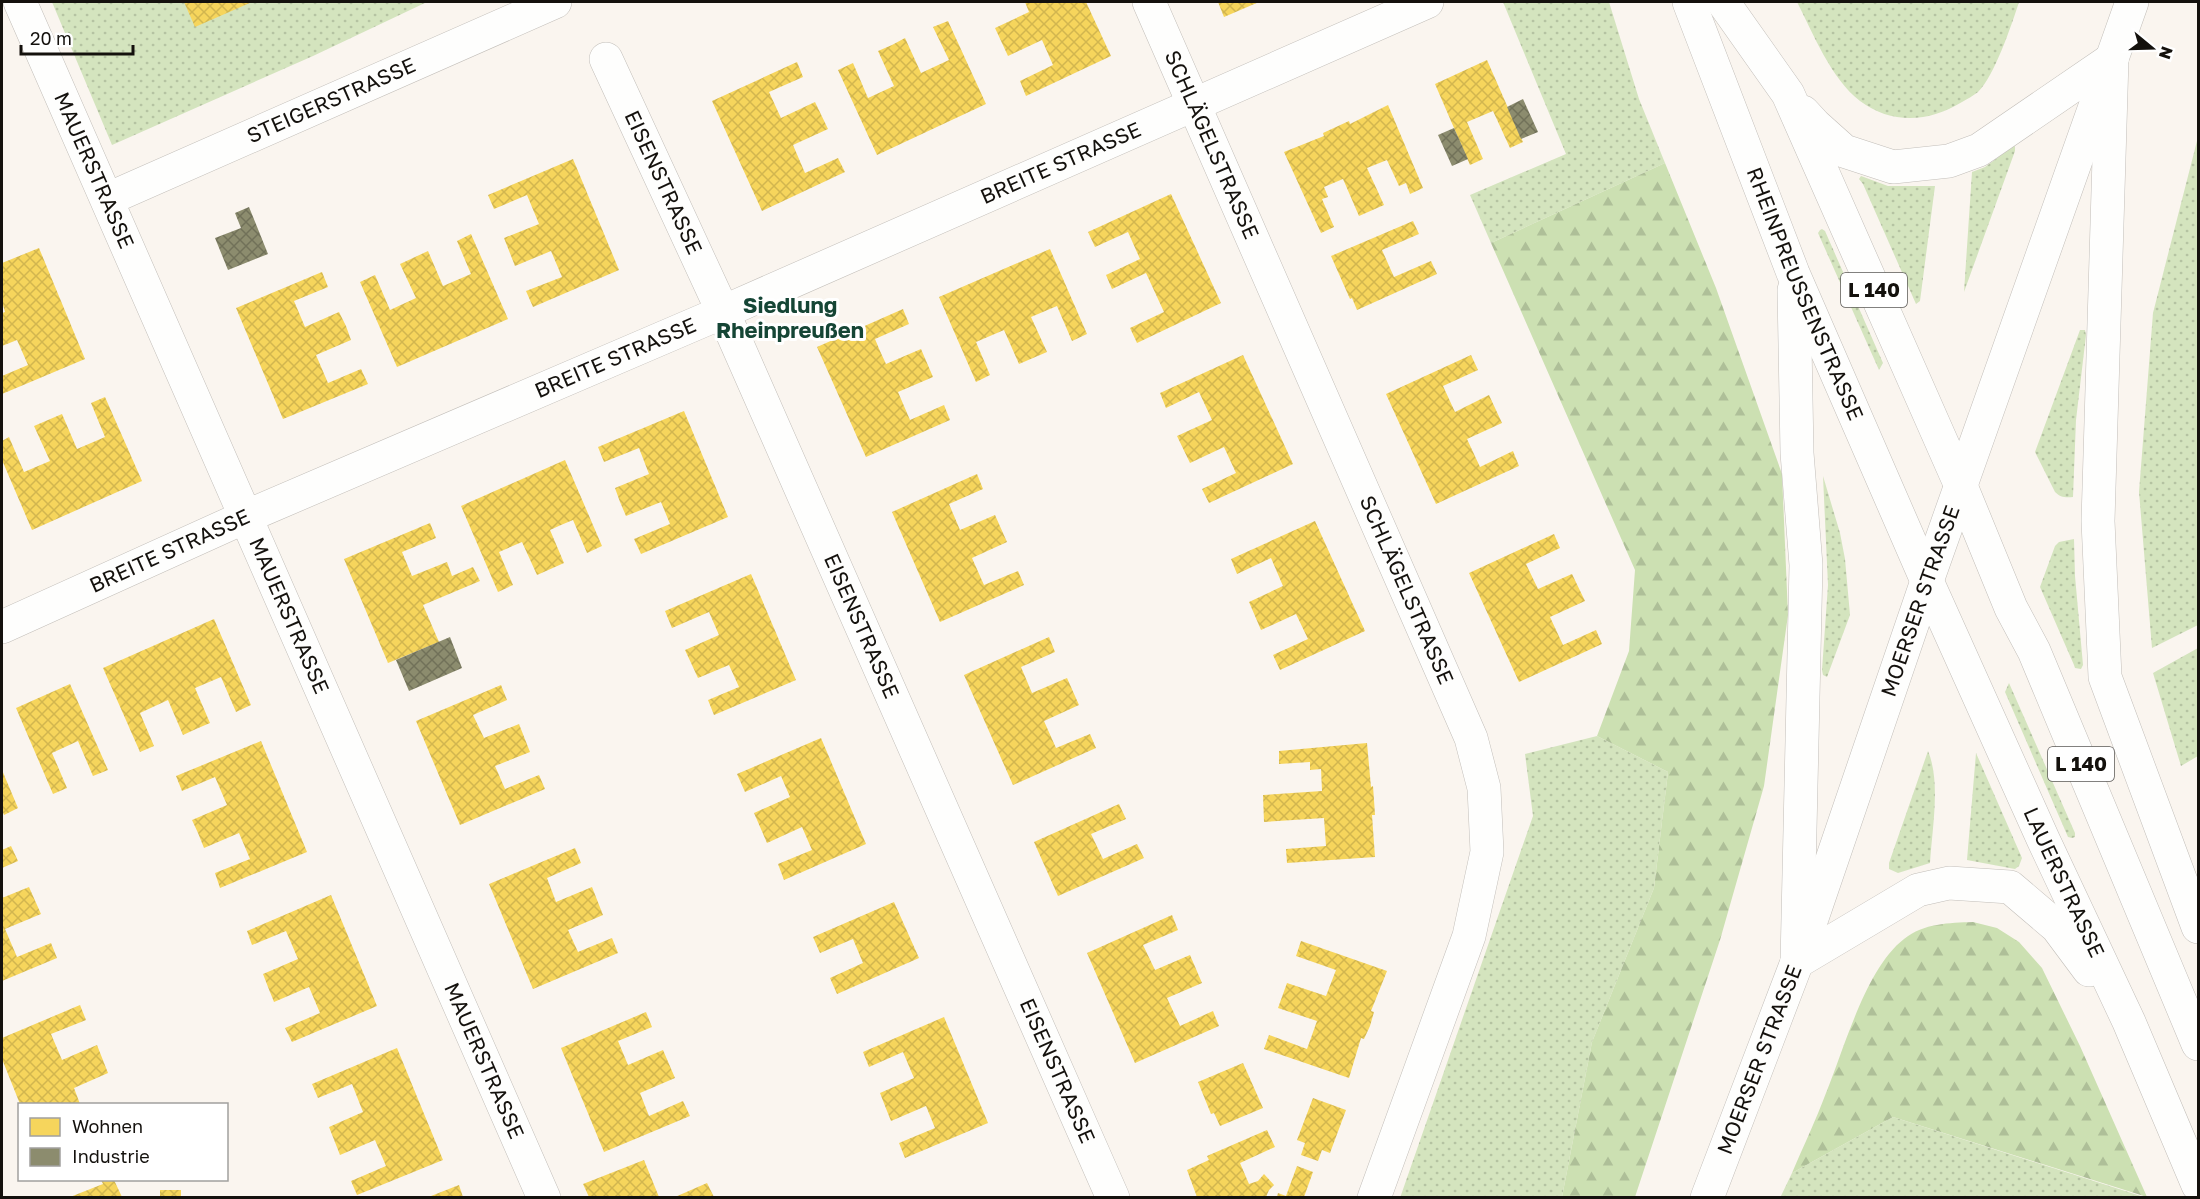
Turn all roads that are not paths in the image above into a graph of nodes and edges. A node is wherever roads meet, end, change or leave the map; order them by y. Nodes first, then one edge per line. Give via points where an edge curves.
1 (20, 2) edge
2 (555, 2) edge
3 (1149, 2) edge
4 (1427, 2) edge
5 (1689, 2) edge
6 (1723, 2) edge
7 (2132, 2) edge
8 (606, 59) dead end
9 (2112, 59) junction
10 (1788, 94) junction
11 (1194, 105) junction
12 (108, 199) junction
13 (1793, 273) junction
14 (723, 312) junction
15 (1961, 486) junction
16 (245, 517) junction
17 (1928, 581) junction
18 (2, 627) edge
19 (2199, 927) edge
20 (1797, 962) junction
21 (2129, 1022) junction
22 (2199, 1044) edge
23 (2199, 1185) edge
24 (544, 1197) edge
25 (1113, 1197) edge
26 (1374, 1197) edge
27 (1707, 1197) edge

1 - 12 main road, MAUERSTRASSE
2 - 12 main road, STEIGERSTRASSE
3 - 11 main road, SCHLÄGELSTRASSE
4 - 11 main road, BREITE STRASSE
5 - 13 main road, RHEINPREUSSENSTRASSE / L 140
6 - 10 main road, L 140
7 - 9 main road, MOERSER STRASSE
8 - 14 main road, EISENSTRASSE
9 - 10 main road via 1979,150 1948,161 1893,167 1844,151
9 - 15 main road, MOERSER STRASSE
9 - 19 main road via 2098,522 2105,677
10 - 15 main road, L 140
11 - 14 main road, BREITE STRASSE
11 - 26 main road, SCHLÄGELSTRASSE via 1472,738 1484,788 1487,852 1468,936
12 - 16 main road, MAUERSTRASSE
13 - 17 main road, RHEINPREUSSENSTRASSE / L 140
13 - 20 main road via 1797,453 1806,565
14 - 16 main road, BREITE STRASSE
14 - 25 main road, EISENSTRASSE
15 - 17 main road, MOERSER STRASSE
15 - 22 main road, L 140
16 - 18 main road, BREITE STRASSE
16 - 24 main road, MAUERSTRASSE
17 - 20 main road, MOERSER STRASSE
17 - 21 main road, LAUERSTRASSE / L 140
20 - 21 main road via 1918,890 1949,883 2010,887 2057,927
20 - 27 main road, MOERSER STRASSE
21 - 23 main road, LAUERSTRASSE / L 140

